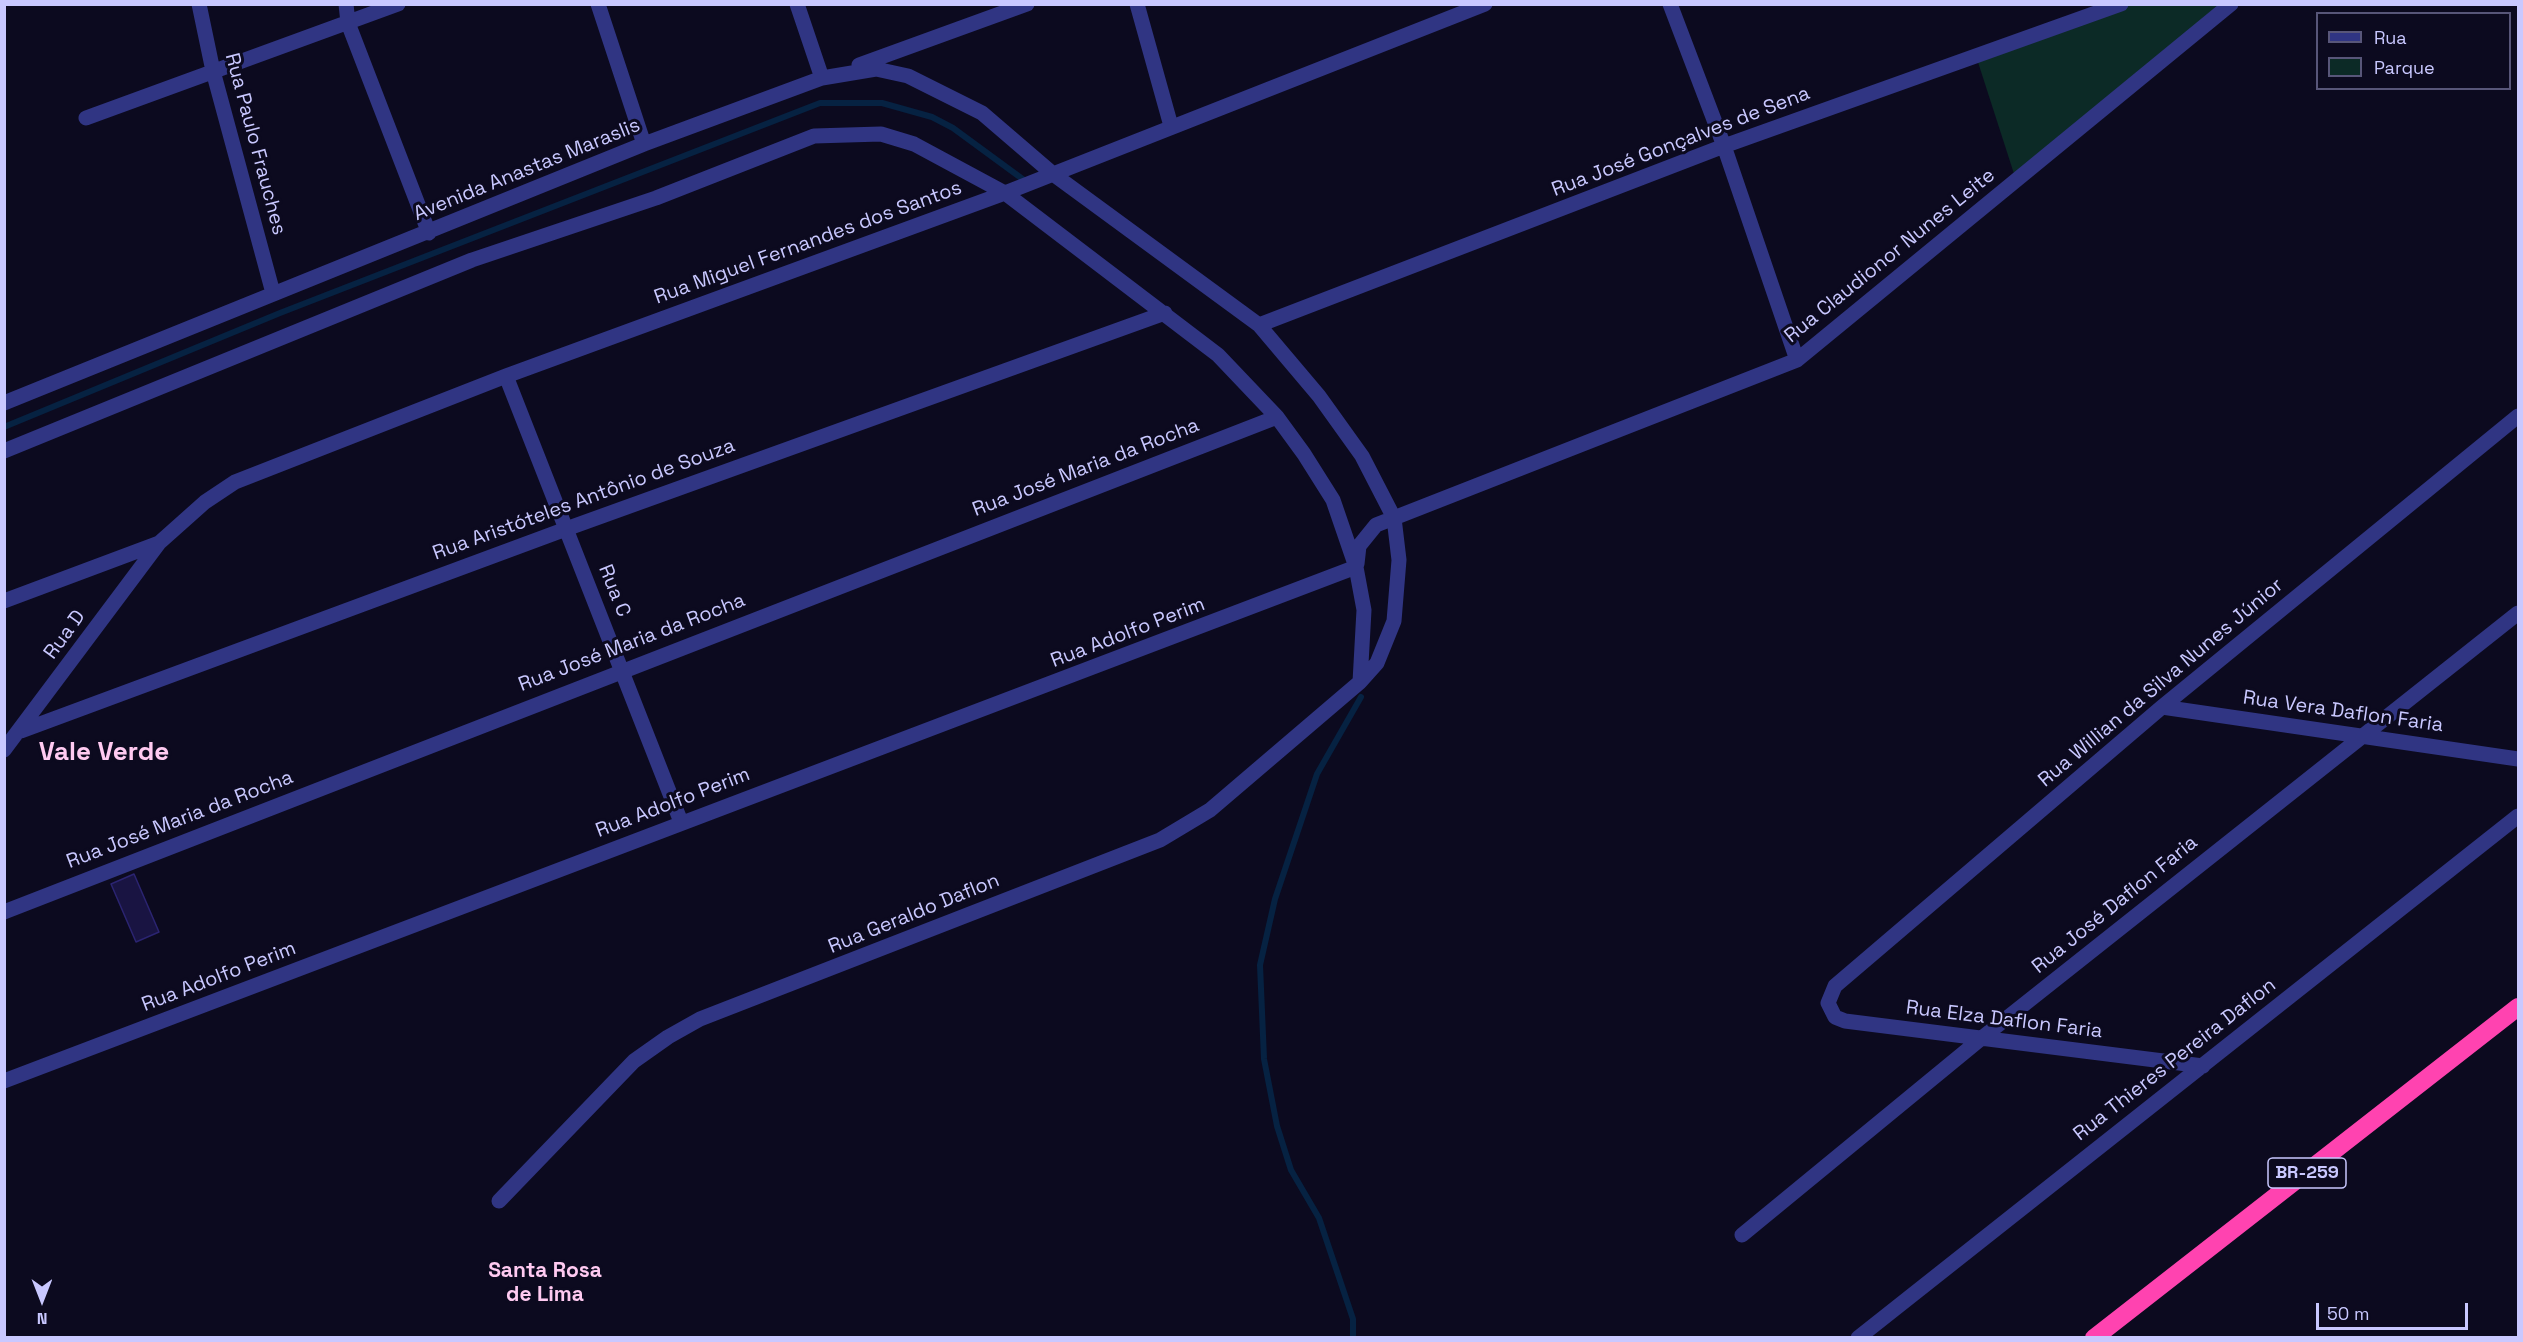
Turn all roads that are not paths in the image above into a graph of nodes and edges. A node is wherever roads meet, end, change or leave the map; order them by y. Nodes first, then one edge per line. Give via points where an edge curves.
1 (199, 4) edge
2 (346, 4) edge
3 (398, 4) edge
4 (598, 4) edge
5 (797, 4) edge
6 (1027, 4) edge
7 (1137, 4) edge
8 (1485, 4) edge
9 (1670, 4) edge
10 (2121, 4) edge
11 (2231, 4) edge
12 (348, 23) junction
13 (213, 71) junction
14 (822, 78) junction
15 (86, 118) dead end
16 (1171, 126) junction
17 (644, 144) junction
18 (1724, 146) junction
19 (1053, 174) junction
20 (1005, 193) junction
21 (429, 233) junction
22 (273, 293) junction
23 (1165, 313) junction
24 (1259, 325) junction
25 (1797, 360) junction
26 (506, 376) junction
27 (4, 403) edge
28 (2518, 416) edge
29 (1277, 417) junction
30 (4, 451) edge
31 (1394, 518) junction
32 (566, 529) junction
33 (159, 543) junction
34 (1356, 567) junction
35 (4, 601) edge
36 (2518, 613) edge
37 (622, 669) junction
38 (1360, 682) junction
39 (2162, 707) junction
40 (20, 731) junction
41 (2362, 736) junction
42 (4, 750) edge
43 (2518, 759) edge
44 (2518, 816) edge
45 (681, 822) junction
46 (4, 912) edge
47 (1835, 986) joint
48 (2518, 1007) edge
49 (1983, 1037) junction
50 (2202, 1066) junction
51 (4, 1081) edge
52 (500, 1201) dead end
53 (1742, 1235) dead end
54 (1858, 1338) edge
55 (2094, 1338) edge

1 - 13 street, Rua Paulo Frauches
2 - 12 street
3 - 12 street
4 - 17 street
5 - 14 street
6 - 14 street
7 - 16 street
8 - 16 street, Rua Miguel Fernandes dos Santos
9 - 18 street
10 - 18 street, Rua José Gonçalves de Sena
11 - 25 street, Rua Claudionor Nunes Leite
12 - 13 street
12 - 21 street
13 - 15 street
13 - 22 street, Rua Paulo Frauches
14 - 17 street, Avenida Anastas Maraslis
14 - 19 street, Avenida Anastas Maraslis via 876,69 908,76 982,113
16 - 19 street, Rua Miguel Fernandes dos Santos
17 - 21 street, Avenida Anastas Maraslis
18 - 24 street, Rua José Gonçalves de Sena
18 - 25 street
19 - 20 street, Rua Miguel Fernandes dos Santos
19 - 24 street, Avenida Anastas Maraslis
20 - 23 street
20 - 26 street, Rua Miguel Fernandes dos Santos
20 - 30 street via 914,144 881,134 814,136 656,198 472,260
21 - 22 street, Avenida Anastas Maraslis
22 - 27 street, Avenida Anastas Maraslis
23 - 29 street via 1218,355
23 - 32 street, Rua Aristóteles Antônio de Souza
24 - 31 street, Avenida Anastas Maraslis via 1319,396 1362,456
25 - 31 street, Rua Claudionor Nunes Leite
26 - 32 street, Rua C
26 - 33 street, Rua Miguel Fernandes dos Santos via 235,482 205,502
28 - 39 street, Rua Willian da Silva Nunes Júnior
29 - 34 street via 1333,500
29 - 37 street, Rua José Maria da Rocha
31 - 34 street, Rua Claudionor Nunes Leite via 1376,525 1365,537 1359,546
31 - 38 street, Rua Geraldo Daflon via 1399,560 1394,621 1377,663
32 - 37 street, Rua C
32 - 40 street, Rua Aristóteles Antônio de Souza
33 - 35 street
33 - 40 street, Rua D
34 - 38 street via 1364,610
34 - 45 street, Rua Adolfo Perim
36 - 41 street, Rua José Daflon Faria
37 - 45 street, Rua C
37 - 46 street, Rua José Maria da Rocha
38 - 52 street, Rua Geraldo Daflon via 1210,810 1160,840 700,1018 668,1037 634,1061
39 - 41 street, Rua Vera Daflon Faria
39 - 47 street, Rua Willian da Silva Nunes Júnior
40 - 42 street, Rua D
41 - 43 street, Rua Vera Daflon Faria
41 - 49 street, Rua José Daflon Faria
44 - 50 street, Rua Thieres Pereira Daflon
45 - 51 street, Rua Adolfo Perim
47 - 49 street, Rua Elza Daflon Faria via 1829,1010 1845,1021
48 - 55 highway, BR-259
49 - 50 street, Rua Elza Daflon Faria
49 - 53 street, Rua José Daflon Faria
50 - 54 street, Rua Thieres Pereira Daflon

